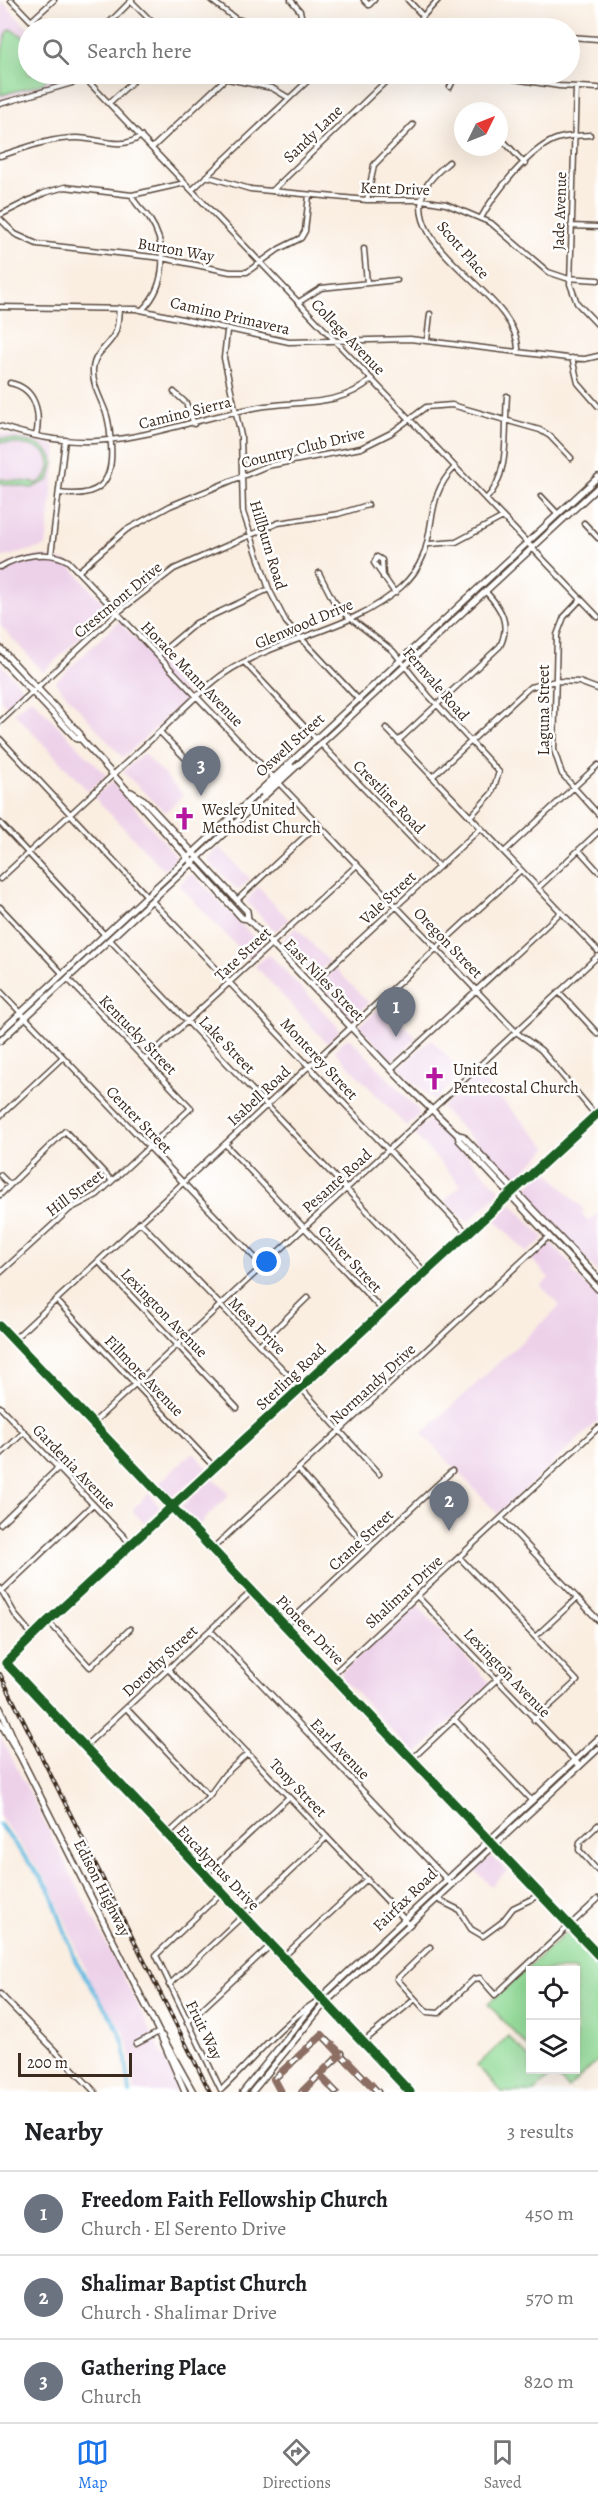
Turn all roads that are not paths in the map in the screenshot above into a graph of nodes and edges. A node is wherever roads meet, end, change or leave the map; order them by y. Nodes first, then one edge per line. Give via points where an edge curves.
1 (11, 0) edge
2 (54, 0) edge
3 (132, 0) edge
4 (211, 0) edge
5 (291, 0) edge
6 (364, 0) edge
7 (374, 0) edge
8 (408, 0) edge
9 (438, 0) edge
10 (423, 16) joint
11 (28, 18) edge
12 (34, 18) edge
13 (114, 18) edge
14 (149, 18) edge
15 (235, 18) edge
16 (302, 18) edge
17 (580, 38) edge
18 (598, 39) edge
19 (69, 84) edge
20 (91, 84) edge
21 (130, 84) edge
22 (220, 84) edge
23 (248, 84) edge
24 (304, 84) edge
25 (384, 84) edge
26 (451, 84) edge
27 (550, 84) edge
28 (450, 87) dead end
29 (576, 87) junction
30 (598, 88) edge
31 (289, 98) junction
32 (109, 103) junction
33 (0, 104) edge
34 (413, 125) dead end
35 (590, 135) dead end
36 (141, 136) junction
37 (574, 136) junction
38 (508, 146) edge
39 (152, 148) junction
40 (0, 156) edge
41 (449, 162) dead end
42 (525, 164) junction
43 (207, 176) junction
44 (185, 183) junction
45 (192, 190) junction
46 (272, 191) junction
47 (132, 195) junction
48 (309, 195) junction
49 (367, 200) junction
50 (422, 200) junction
51 (0, 217) edge
52 (482, 218) junction
53 (571, 226) junction
54 (598, 227) edge
55 (364, 249) dead end
56 (162, 258) junction
57 (262, 264) junction
58 (570, 278) junction
59 (397, 280) dead end
60 (598, 280) edge
61 (367, 283) junction
62 (299, 302) junction
63 (0, 307) edge
64 (119, 308) junction
65 (143, 310) junction
66 (430, 314) dead end
67 (598, 325) edge
68 (227, 331) junction
69 (427, 340) junction
70 (336, 342) junction
71 (518, 352) junction
72 (598, 356) edge
73 (572, 358) junction
74 (372, 379) junction
75 (10, 383) dead end
76 (174, 392) dead end
77 (507, 396) dead end
78 (598, 406) edge
79 (237, 412) junction
80 (409, 418) junction
81 (505, 420) junction
82 (194, 424) junction
83 (0, 426) edge
84 (36, 436) junction
85 (65, 440) junction
86 (111, 441) junction
87 (571, 458) dead end
88 (455, 467) junction
89 (241, 475) junction
90 (598, 477) edge
91 (598, 487) edge
92 (59, 493) junction
93 (541, 496) dead end
94 (486, 499) junction
95 (368, 505) dead end
96 (559, 514) junction
97 (503, 517) junction
98 (584, 523) dead end
99 (249, 535) junction
100 (597, 536) edge
101 (429, 544) junction
102 (530, 546) junction
103 (51, 555) junction
104 (0, 567) edge
105 (79, 571) junction
106 (320, 573) dead end
107 (383, 577) dead end
108 (269, 589) junction
109 (395, 592) junction
110 (486, 592) junction
111 (581, 599) junction
112 (117, 613) junction
113 (598, 617) edge
114 (349, 618) junction
115 (301, 638) junction
116 (0, 648) edge
117 (158, 655) junction
118 (0, 658) edge
119 (245, 663) junction
120 (404, 663) junction
121 (556, 681) junction
122 (598, 689) edge
123 (34, 690) junction
124 (198, 697) junction
125 (359, 700) junction
126 (437, 705) junction
127 (0, 722) edge
128 (386, 728) dead end
129 (160, 732) junction
130 (0, 739) edge
131 (316, 739) junction
132 (398, 741) junction
133 (471, 741) junction
134 (321, 744) junction
135 (306, 749) junction
136 (188, 761) dead end
137 (598, 765) edge
138 (114, 774) junction
139 (273, 777) junction
140 (432, 777) junction
141 (279, 783) junction
142 (574, 788) junction
143 (130, 791) junction
144 (247, 813) junction
145 (71, 814) junction
146 (598, 814) edge
147 (470, 817) junction
148 (0, 823) edge
149 (318, 824) junction
150 (481, 828) junction
151 (598, 832) edge
152 (579, 850) junction
153 (504, 852) junction
154 (28, 853) junction
155 (196, 855) junction
156 (190, 860) junction
157 (357, 864) junction
158 (439, 867) junction
159 (521, 870) junction
160 (598, 871) edge
161 (0, 879) edge
162 (538, 888) junction
163 (146, 895) junction
164 (152, 900) junction
165 (237, 900) junction
166 (396, 906) junction
167 (0, 907) edge
168 (561, 912) junction
169 (248, 919) junction
170 (104, 934) junction
171 (110, 940) junction
172 (271, 944) junction
173 (436, 948) junction
174 (598, 951) edge
175 (598, 956) edge
176 (62, 973) junction
177 (68, 979) junction
178 (230, 982) junction
179 (311, 986) junction
180 (476, 990) junction
181 (0, 991) edge
182 (559, 992) junction
183 (23, 1016) junction
184 (188, 1021) junction
185 (350, 1028) junction
186 (0, 1032) edge
187 (516, 1032) junction
188 (598, 1034) edge
189 (0, 1041) edge
190 (63, 1057) junction
191 (145, 1060) junction
192 (309, 1066) junction
193 (390, 1070) junction
194 (267, 1105) junction
195 (191, 1108) joint
196 (433, 1109) junction
197 (0, 1116) edge
198 (597, 1116) edge
199 (225, 1144) junction
200 (149, 1147) junction
201 (389, 1150) junction
202 (0, 1175) edge
203 (112, 1181) junction
204 (183, 1183) junction
205 (10, 1185) junction
206 (347, 1189) junction
207 (512, 1192) junction
208 (0, 1194) edge
209 (140, 1222) junction
210 (304, 1227) junction
211 (468, 1234) junction
212 (549, 1236) junction
213 (578, 1258) junction
214 (98, 1261) junction
215 (262, 1265) junction
216 (0, 1273) edge
217 (426, 1273) junction
218 (598, 1278) edge
219 (589, 1279) junction
220 (598, 1283) edge
221 (598, 1289) edge
222 (308, 1297) dead end
223 (56, 1300) junction
224 (219, 1305) junction
225 (384, 1312) junction
226 (0, 1326) edge
227 (13, 1340) junction
228 (178, 1345) junction
229 (259, 1345) junction
230 (135, 1384) junction
231 (301, 1388) junction
232 (0, 1407) edge
233 (237, 1408) dead end
234 (93, 1423) junction
235 (598, 1428) edge
236 (24, 1432) junction
237 (339, 1432) junction
238 (0, 1455) edge
239 (58, 1468) junction
240 (215, 1468) junction
241 (298, 1470) junction
242 (452, 1471) dead end
243 (379, 1474) dead end
244 (93, 1504) junction
245 (172, 1507) junction
246 (501, 1518) junction
247 (0, 1524) edge
248 (131, 1544) junction
249 (212, 1549) junction
250 (369, 1549) junction
251 (459, 1557) junction
252 (1, 1589) edge
253 (252, 1591) junction
254 (417, 1596) junction
255 (577, 1598) junction
256 (598, 1620) edge
257 (48, 1621) junction
258 (285, 1626) junction
259 (130, 1629) dead end
260 (210, 1630) junction
261 (33, 1636) junction
262 (535, 1637) junction
263 (6, 1663) joint
264 (509, 1668) dead end
265 (168, 1669) junction
266 (332, 1675) junction
267 (496, 1680) junction
268 (0, 1708) edge
269 (126, 1708) junction
270 (454, 1719) junction
271 (534, 1720) junction
272 (0, 1722) edge
273 (598, 1739) edge
274 (83, 1748) junction
275 (598, 1749) edge
276 (248, 1753) junction
277 (20, 1756) junction
278 (412, 1759) junction
279 (575, 1761) junction
280 (580, 1766) junction
281 (209, 1796) junction
282 (289, 1797) junction
283 (532, 1801) junction
284 (598, 1825) edge
285 (167, 1835) junction
286 (327, 1837) junction
287 (489, 1840) junction
288 (494, 1846) junction
289 (598, 1871) edge
290 (205, 1875) junction
291 (367, 1879) junction
292 (446, 1879) junction
293 (452, 1885) junction
294 (221, 1893) junction
295 (540, 1895) junction
296 (437, 1899) junction
297 (598, 1899) edge
298 (243, 1915) junction
299 (404, 1919) junction
300 (410, 1924) junction
301 (569, 1925) junction
302 (271, 1945) junction
303 (430, 1947) dead end
304 (598, 1955) edge
305 (283, 1957) junction
306 (169, 1985) junction
307 (0, 1994) edge
308 (415, 1999) junction
309 (321, 2001) junction
310 (187, 2023) junction
311 (159, 2032) junction
312 (363, 2042) junction
313 (136, 2044) dead end
314 (342, 2053) junction
315 (320, 2076) junction
316 (95, 2092) edge
317 (185, 2092) edge
318 (193, 2092) edge
319 (243, 2092) edge
320 (252, 2092) edge
321 (281, 2092) edge
322 (302, 2092) edge
323 (336, 2092) edge
324 (378, 2092) edge
325 (410, 2092) edge

1 - 11 street
2 - 12 street
3 - 13 street
3 - 14 street
4 - 15 street
5 - 16 street
6 - 7 street via 369,5
8 - 10 street
9 - 10 street
17 - 18 street
19 - 33 street
20 - 32 street, College Avenue
21 - 32 street
22 - 39 street
23 - 31 street via 272,88
24 - 31 street
25 - 46 street, Sandy Lane
26 - 28 street
27 - 29 street
29 - 30 street
29 - 37 street, Jade Avenue
31 - 43 street
32 - 36 street, College Avenue
34 - 49 street via 374,165
35 - 37 street
36 - 39 street, College Avenue
36 - 40 street via 123,144 86,138 54,140
37 - 42 street via 549,142
37 - 53 street, Jade Avenue
38 - 42 street
39 - 44 street, College Avenue
41 - 50 street via 428,183
42 - 52 street via 496,191
43 - 45 street
43 - 46 street, Kent Drive via 243,188
44 - 45 street, College Avenue
44 - 47 street
45 - 57 street, College Avenue
46 - 48 street, Kent Drive
47 - 51 street via 65,187 44,193
47 - 56 street via 155,230
48 - 49 street, Kent Drive
48 - 57 street, Burton Way via 301,238 279,249
49 - 50 street, Kent Drive
50 - 52 street, Kent Drive
50 - 71 street, Scott Place via 431,236 508,319 517,336
51 - 56 street, Burton Way via 15,234 37,244
52 - 58 street, Kent Drive via 509,236 542,269
53 - 54 street
53 - 58 street, Jade Avenue
55 - 61 street
56 - 57 street, Burton Way via 230,272 247,272
56 - 65 street via 157,291
57 - 62 street, College Avenue
58 - 60 street, Kent Drive
58 - 67 street, Jade Avenue via 574,297
59 - 61 street
61 - 62 street via 321,288
62 - 70 street, College Avenue
63 - 64 street, Camino Primavera
64 - 65 street, Camino Primavera
64 - 86 street via 115,333 98,354 93,370
65 - 68 street, Camino Primavera
66 - 69 street
68 - 70 street, Camino Primavera via 289,342
68 - 79 street, Hillburn Road via 224,358
69 - 70 street, Camino Primavera
69 - 71 street, Camino Primavera
70 - 74 street, College Avenue
71 - 73 street, Camino Primavera
72 - 73 street, Camino Primavera
73 - 78 street via 578,383
74 - 79 street, Camino Sierra via 337,399
74 - 80 street, College Avenue
75 - 84 street via 25,389 35,402
76 - 82 street via 186,403
77 - 81 street
79 - 82 street, Camino Sierra
79 - 89 street, Hillburn Road
80 - 81 street, Country Club Drive via 439,404
80 - 88 street, College Avenue
80 - 89 street, Country Club Drive via 392,433 361,448
81 - 87 street, Country Club Drive via 545,433
81 - 94 street via 502,471
82 - 86 street, Camino Sierra
83 - 84 street, Camino Sierra
84 - 85 street, Camino Sierra
85 - 86 street, Camino Sierra
85 - 92 street
86 - 92 street via 111,467 104,482 83,494
88 - 94 street, College Avenue
88 - 101 street, Glenwood Drive via 435,496
89 - 99 street, Hillburn Road
89 - 105 street, Country Club Drive via 138,523
90 - 96 main road, Oswell Street
91 - 102 main road, Oswell Street
92 - 103 street
93 - 96 street
94 - 97 street, College Avenue
95 - 99 street, Crestmont Drive via 338,514 290,520
96 - 102 main road, Oswell Street
97 - 101 street via 456,542
97 - 102 street, College Avenue
98 - 100 street
99 - 108 street, Hillburn Road
99 - 112 street, Crestmont Drive via 174,569
101 - 109 street, Glenwood Drive via 414,574
102 - 110 main road, Oswell Street
102 - 111 street, College Avenue
102 - 120 main road, Oswell Street
103 - 104 street via 29,556
103 - 105 street, Horace Mann Avenue via 64,558
105 - 112 street, Horace Mann Avenue
106 - 114 street, Fernvale Road via 333,600
107 - 109 street
108 - 115 street, Hillburn Road via 282,616
108 - 117 street via 196,623
109 - 114 street, Glenwood Drive
110 - 120 main road, Oswell Street
110 - 126 street via 504,616 502,641
111 - 113 street, College Avenue
111 - 121 street, Laguna Street via 558,628
112 - 117 street, Horace Mann Avenue
112 - 123 street, Crestmont Drive
114 - 115 street, Glenwood Drive
114 - 120 street, Fernvale Road
115 - 119 street, Glenwood Drive
115 - 125 street, Hillburn Road
116 - 123 main road, East Niles Street
117 - 124 street, Horace Mann Avenue
118 - 123 main road, East Niles Street
119 - 124 street, Glenwood Drive via 223,674
119 - 131 street
120 - 125 main road, Oswell Street
120 - 126 street, Fernvale Road
120 - 134 main road, Oswell Street
121 - 122 street via 579,682
121 - 133 street via 541,682 525,691
121 - 142 street, Laguna Street via 554,756
123 - 127 street, Crestmont Drive
123 - 138 main road, East Niles Street
124 - 129 street, Glenwood Drive
124 - 139 street, Horace Mann Avenue
125 - 131 main road, Oswell Street
126 - 132 street
126 - 133 street, Fernvale Road
128 - 132 street
129 - 136 street
129 - 138 street, Glenwood Drive
130 - 145 street
131 - 135 main road, Oswell Street
132 - 140 street
133 - 140 street
133 - 147 street, Fernvale Road via 499,772 492,793
134 - 141 main road, Oswell Street
134 - 158 street, Crestline Road
135 - 139 main road, Oswell Street
135 - 141 main road
137 - 142 street
138 - 143 main road, East Niles Street
138 - 145 street, Glenwood Drive
139 - 144 main road via 274,782
139 - 155 main road, Oswell Street
140 - 147 street
141 - 144 main road, Oswell Street
141 - 149 street, Oregon Street
142 - 146 street, Laguna Street
142 - 153 street
143 - 155 main road, East Niles Street via 144,800
143 - 156 main road, East Niles Street via 150,819
144 - 155 main road, Oswell Street
145 - 154 street, Glenwood Drive
145 - 163 street
147 - 150 street
148 - 154 street
149 - 157 street, Oregon Street
149 - 165 street
150 - 153 street
150 - 158 street, Vale Street
151 - 152 street
152 - 160 street
152 - 162 street
153 - 159 street
154 - 161 street, Glenwood Drive
154 - 170 street
155 - 156 main road, Oswell Street
155 - 165 main road, East Niles Street
156 - 163 main road, Oswell Street
156 - 164 main road, Oswell Street
156 - 169 main road, East Niles Street via 242,918
157 - 166 street, Oregon Street
157 - 172 street, Tate Street
158 - 166 street, Vale Street
159 - 162 street
159 - 173 street, Isabell Road
162 - 168 street
163 - 170 main road, Oswell Street
164 - 171 main road, Oswell Street
164 - 178 street, Monterey Street
165 - 169 main road, East Niles Street via 247,911
166 - 173 street, Oregon Street
166 - 179 street, Vale Street
167 - 176 street
168 - 174 street
168 - 180 street
169 - 172 main road, East Niles Street
170 - 176 main road, Oswell Street
171 - 177 main road, Oswell Street
171 - 184 street, Lake Street
172 - 178 street, Tate Street
172 - 179 main road, East Niles Street
173 - 180 street, Oregon Street
173 - 185 street, Isabell Road
175 - 182 street, Pesante Road
176 - 183 main road, Oswell Street
177 - 183 main road, Oswell Street
177 - 191 street, Kentucky Street
178 - 184 street, Tate Street
178 - 192 street, Monterey Street
179 - 185 main road, East Niles Street
180 - 187 street, Oregon Street
180 - 193 street
181 - 183 street, Center Street
182 - 187 street, Pesante Road
182 - 188 street
183 - 186 main road, Oswell Street
183 - 189 main road, Oswell Street
183 - 190 street, Center Street
184 - 191 street, Tate Street
184 - 194 street, Lake Street
185 - 192 street, Isabell Road
185 - 193 main road, East Niles Street
187 - 196 street, Pesante Road
187 - 198 street, Oregon Street via 554,1064
190 - 197 street
190 - 200 street, Center Street
191 - 195 street, Kentucky Street
192 - 194 street, Isabell Road
192 - 201 street, Monterey Street
193 - 196 main road, East Niles Street
194 - 199 street, Isabell Road
194 - 206 street, Lake Street
195 - 200 street, Hill Street
196 - 201 street, Pesante Road
196 - 207 main road, East Niles Street
198 - 207 street, Sterling Road
199 - 204 street, Isabell Road
199 - 210 street, Culver Street
200 - 203 street, Hill Street
200 - 204 street, Center Street
201 - 206 street, Pesante Road
201 - 211 street, Monterey Street
202 - 205 street
203 - 205 street via 65,1131
203 - 216 street, Hill Street via 93,1198 70,1209
204 - 209 street, Isabell Road
204 - 215 street, Center Street
205 - 208 street
206 - 210 street, Pesante Road
206 - 217 street, Lake Street
207 - 211 street, Sterling Road
207 - 212 main road, East Niles Street
207 - 213 main road, East Niles Street
209 - 214 street, Isabell Road
209 - 224 street, Mesa Drive
210 - 215 street, Pesante Road
210 - 225 street, Culver Street
211 - 217 street, Sterling Road
212 - 213 main road
212 - 219 main road, East Niles Street
212 - 237 street, Normandy Drive
213 - 218 main road, East Niles Street
214 - 223 street, Isabell Road
214 - 228 street, Lexington Avenue
215 - 224 street, Pesante Road
217 - 225 street, Sterling Road
219 - 220 main road
219 - 221 main road, East Niles Street
222 - 229 street
223 - 227 street, Isabell Road
223 - 230 street, Fillmore Avenue
224 - 228 street, Pesante Road
224 - 229 street, Mesa Drive
225 - 231 street, Sterling Road
226 - 227 street, Pioneer Drive
227 - 234 street, Pioneer Drive
228 - 230 street, Pesante Road
228 - 233 street, Lexington Avenue
229 - 231 street, Mesa Drive
230 - 234 street, Pesante Road
230 - 240 street, Fillmore Avenue
231 - 237 street, Mesa Drive
231 - 240 street, Sterling Road
232 - 236 street, Gardenia Avenue
234 - 245 street, Pioneer Drive
235 - 246 street, Shalimar Drive
236 - 238 street
236 - 239 street, Gardenia Avenue
237 - 241 street, Normandy Drive
237 - 243 street, Mesa Drive
239 - 244 street, Gardenia Avenue
239 - 247 street
240 - 245 street, Sterling Road
241 - 249 street, Normandy Drive
241 - 250 street
242 - 250 street, Crane Street
244 - 248 street, Gardenia Avenue
244 - 252 street
245 - 248 street, Sterling Road
245 - 249 street, Pioneer Drive
246 - 251 street, Shalimar Drive
246 - 255 street
248 - 257 street, Sterling Road
249 - 253 street, Pioneer Drive
250 - 258 street, Crane Street
251 - 254 street, Shalimar Drive
251 - 262 street
252 - 261 street
253 - 258 street, Pioneer Drive
253 - 260 street, Dorothy Street
254 - 266 street, Shalimar Drive
254 - 267 street, Lexington Avenue
255 - 256 street
255 - 262 street
257 - 259 street via 90,1667
257 - 261 street, Sterling Road
258 - 266 street, Pioneer Drive
260 - 265 street, Dorothy Street
260 - 292 street, Earl Avenue
261 - 263 street, Sterling Road
262 - 271 street via 577,1681
263 - 274 street, Eucalyptus Drive
264 - 267 street
265 - 269 street, Dorothy Street
265 - 276 street, Tony Street
266 - 278 street, Pioneer Drive
267 - 270 street
267 - 271 street, Lexington Avenue
268 - 277 main road, Edison Highway
269 - 274 street, Dorothy Street
269 - 281 street
270 - 278 street
270 - 283 street
271 - 279 street, Lexington Avenue
272 - 277 main road, Edison Highway
273 - 279 main road, Fairfax Road
274 - 285 street, Eucalyptus Drive
275 - 280 main road, Fairfax Road
276 - 281 street
276 - 282 street, Tony Street
277 - 311 main road, Edison Highway
278 - 287 street, Pioneer Drive
279 - 280 street, Lexington Avenue
279 - 283 main road, Fairfax Road
280 - 288 main road, Fairfax Road
281 - 285 street
282 - 286 street, Tony Street
282 - 290 street
283 - 287 main road, Fairfax Road
284 - 289 street via 579,1846
285 - 290 street, Eucalyptus Drive
286 - 291 street, Tony Street
286 - 298 street
287 - 288 street, Pioneer Drive
287 - 292 main road, Fairfax Road
288 - 293 main road, Fairfax Road
288 - 295 street, Pioneer Drive
290 - 294 street, Eucalyptus Drive
291 - 299 street, Tony Street
291 - 305 street
292 - 293 street, Earl Avenue
292 - 299 main road, Fairfax Road
293 - 296 main road, Fairfax Road
294 - 298 street, Eucalyptus Drive
294 - 306 street, Fruit Way via 157,1951
295 - 296 street via 513,1908 483,1936 471,1929 459,1910
295 - 301 street, Pioneer Drive
296 - 300 main road, Fairfax Road
297 - 301 street
298 - 302 street, Eucalyptus Drive
298 - 306 street
299 - 300 street, Tony Street
299 - 309 main road, Fairfax Road
300 - 309 main road, Fairfax Road
301 - 304 street, Pioneer Drive
301 - 308 street via 495,1995 480,1978 468,1982 439,2013 427,2012
302 - 305 street, Eucalyptus Drive
302 - 310 street
303 - 308 street via 397,1979
305 - 309 street, Eucalyptus Drive
306 - 310 street, Fruit Way
307 - 316 street
308 - 312 street
309 - 310 street, Fruit Way via 284,2025 221,2090
309 - 312 street, Eucalyptus Drive
309 - 319 main road, Fairfax Road
309 - 320 main road, Fairfax Road
311 - 313 street
311 - 317 main road, Edison Highway
311 - 318 main road, Edison Highway
312 - 325 street, Eucalyptus Drive
314 - 315 street
314 - 321 street via 322,2035 274,2079
314 - 324 street
315 - 322 street
315 - 323 street

